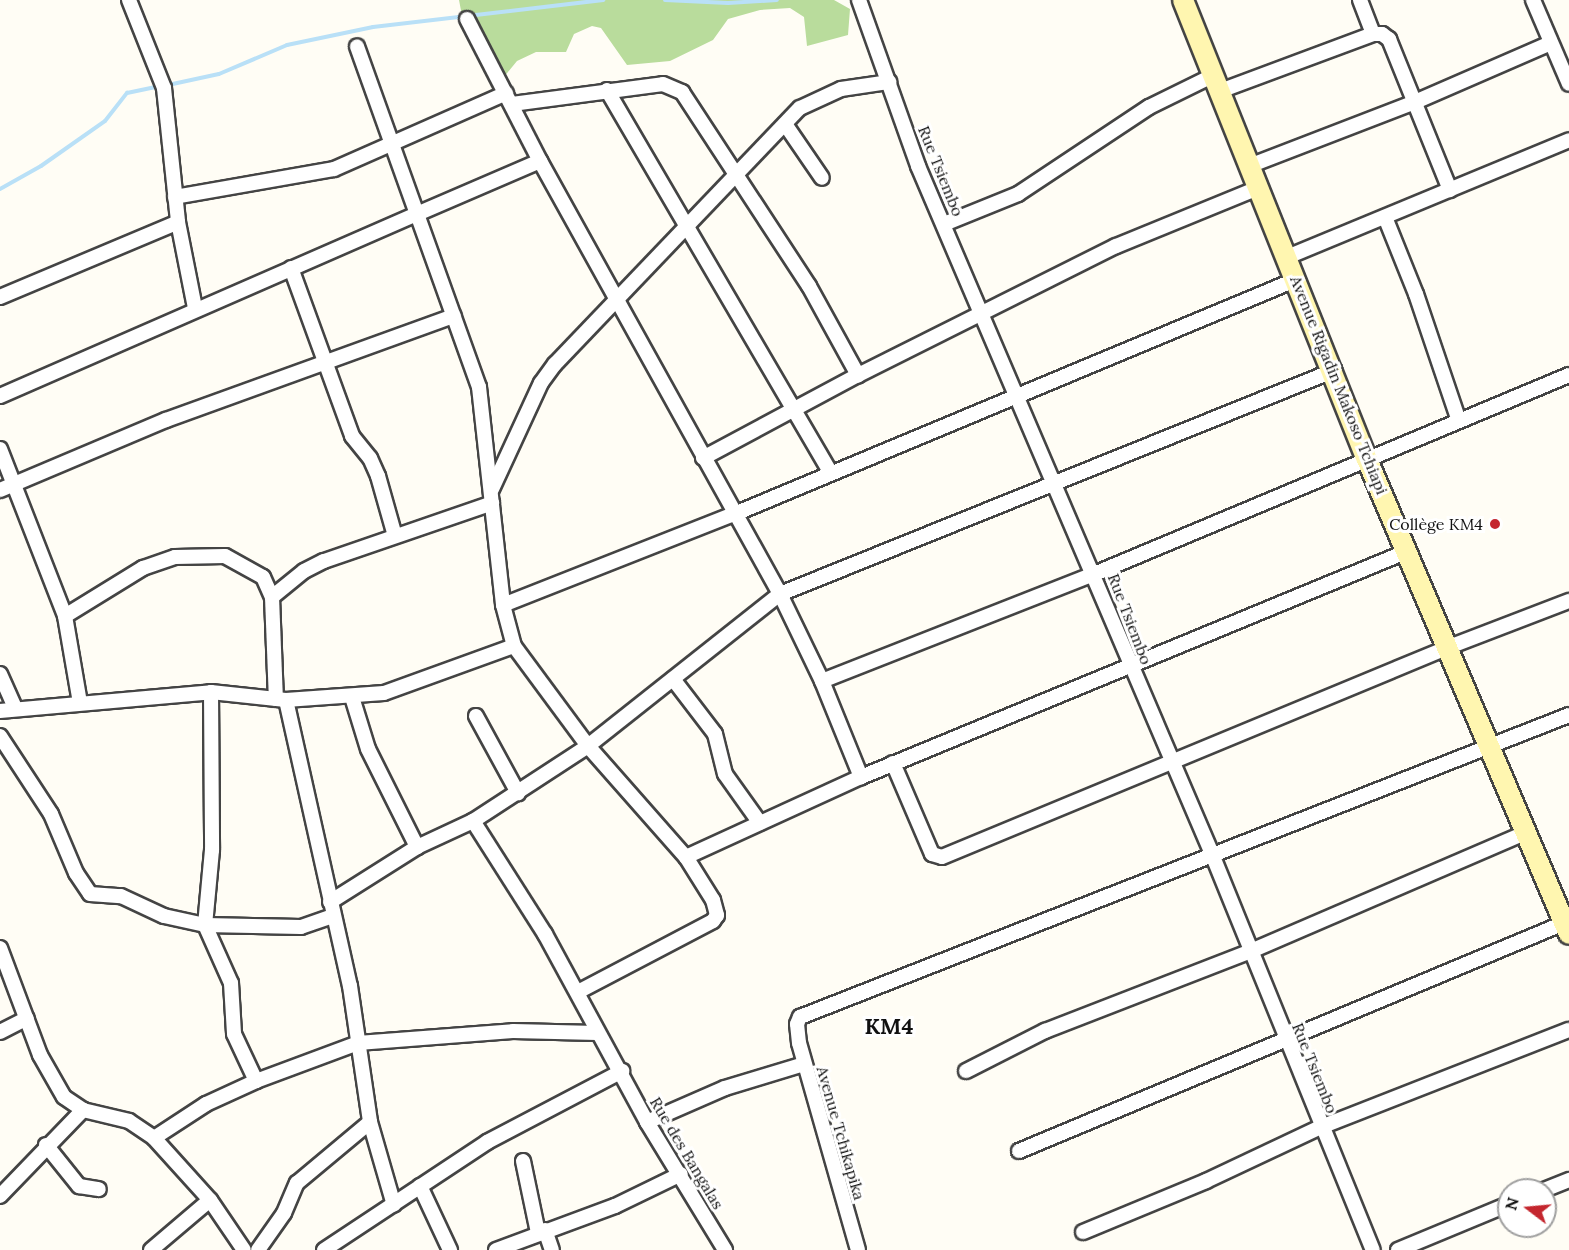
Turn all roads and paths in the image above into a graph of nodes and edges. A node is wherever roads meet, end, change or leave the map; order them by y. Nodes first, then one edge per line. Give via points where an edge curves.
1 (129, 0) edge
2 (859, 0) edge
3 (1183, 0) edge
4 (1360, 0) edge
5 (1533, 0) edge
6 (467, 19) dead end
7 (1373, 34) junction
8 (1551, 43) junction
9 (357, 46) dead end
10 (889, 82) junction
11 (1217, 83) junction
12 (1569, 84) edge
13 (607, 90) junction
14 (509, 99) junction
15 (1415, 102) junction
16 (784, 124) junction
17 (1569, 140) edge
18 (392, 141) junction
19 (540, 161) junction
20 (1249, 166) junction
21 (735, 175) junction
22 (822, 178) dead end
23 (1258, 188) junction
24 (1450, 190) junction
25 (175, 197) junction
26 (417, 214) junction
27 (1385, 217) junction
28 (178, 222) junction
29 (944, 224) junction
30 (684, 228) junction
31 (1287, 257) junction
32 (291, 268) junction
33 (1296, 279) junction
34 (0, 297) edge
35 (616, 299) junction
36 (195, 308) junction
37 (982, 312) junction
38 (454, 316) junction
39 (327, 362) junction
40 (1335, 370) junction
41 (858, 375) junction
42 (1569, 375) edge
43 (1018, 393) junction
44 (0, 396) edge
45 (793, 409) junction
46 (1459, 421) junction
47 (0, 449) edge
48 (1366, 457) junction
49 (703, 458) junction
50 (831, 473) junction
51 (14, 481) junction
52 (1054, 483) junction
53 (0, 490) edge
54 (492, 496) junction
55 (732, 515) junction
56 (395, 536) junction
57 (1408, 550) junction
58 (1094, 574) junction
59 (780, 594) junction
60 (272, 597) junction
61 (1569, 601) edge
62 (503, 605) junction
63 (65, 616) junction
64 (514, 646) junction
65 (1449, 647) junction
66 (1130, 667) junction
67 (0, 674) edge
68 (673, 679) junction
69 (822, 681) junction
70 (211, 692) junction
71 (352, 697) junction
72 (281, 699) junction
73 (80, 703) junction
74 (15, 708) junction
75 (0, 711) edge
76 (1569, 714) edge
77 (476, 716) dead end
78 (0, 736) edge
79 (1490, 743) junction
80 (588, 746) junction
81 (893, 764) junction
82 (1171, 764) junction
83 (861, 777) junction
84 (518, 793) junction
85 (473, 821) junction
86 (760, 823) junction
87 (1527, 832) junction
88 (417, 847) junction
89 (1212, 854) junction
90 (686, 857) junction
91 (331, 909) junction
92 (205, 925) junction
93 (1567, 928) edge
94 (0, 948) edge
95 (1251, 951) junction
96 (578, 992) junction
97 (27, 1018) junction
98 (1569, 1030) edge
99 (0, 1032) edge
100 (597, 1033) junction
101 (1285, 1040) junction
102 (358, 1043) junction
103 (804, 1064) junction
104 (622, 1071) junction
105 (966, 1071) dead end
106 (256, 1081) junction
107 (83, 1110) junction
108 (370, 1122) junction
109 (647, 1122) junction
110 (1321, 1126) junction
111 (154, 1138) junction
112 (46, 1145) junction
113 (1019, 1151) dead end
114 (523, 1161) dead end
115 (681, 1174) junction
116 (420, 1186) junction
117 (99, 1189) dead end
118 (0, 1196) edge
119 (210, 1200) junction
120 (394, 1205) junction
121 (1497, 1209) edge
122 (542, 1232) junction
123 (1083, 1232) dead end
124 (151, 1250) edge
125 (244, 1250) edge
126 (258, 1250) edge
127 (324, 1250) edge
128 (450, 1250) edge
129 (496, 1250) edge
130 (552, 1250) edge
131 (725, 1250) edge
132 (858, 1250) edge
133 (1373, 1250) edge
134 (1398, 1250) edge

1 - 25 street via 164,88
2 - 10 street, Rue Tsiembo
3 - 11 street, Avenue Rigadin Makoso Tchiapi
4 - 7 street
5 - 8 street
6 - 14 street
7 - 11 street
7 - 15 street via 1389,39
8 - 12 street
8 - 15 street
9 - 18 street
10 - 16 street via 817,97
10 - 29 street, Rue Tsiembo via 918,166
11 - 20 street, Avenue Rigadin Makoso Tchiapi
11 - 29 street via 1149,107 1018,194
13 - 14 street
13 - 21 street via 674,86 682,92
13 - 30 street
14 - 18 street
14 - 19 street
15 - 20 street
15 - 24 street
16 - 21 street
16 - 22 street
17 - 24 street
18 - 25 street via 334,169
18 - 26 street
19 - 26 street
19 - 35 street
20 - 23 street, Avenue Rigadin Makoso Tchiapi
21 - 30 street
21 - 41 street via 809,286
23 - 31 street, Avenue Rigadin Makoso Tchiapi
23 - 37 street via 1116,246
24 - 27 street
25 - 28 street
26 - 32 street
26 - 38 street
27 - 31 street
27 - 46 street
28 - 34 street
28 - 36 street
29 - 37 street, Rue Tsiembo
30 - 35 street
30 - 45 street
31 - 33 street, Avenue Rigadin Makoso Tchiapi
32 - 36 street
32 - 39 street
33 - 40 street, Avenue Rigadin Makoso Tchiapi
33 - 43 street
35 - 49 street
35 - 54 street via 541,383
36 - 44 street
37 - 41 street
37 - 43 street, Rue Tsiembo
38 - 39 street
38 - 54 street via 479,387
39 - 51 street
39 - 56 street via 352,436 370,458 378,476
40 - 48 street, Avenue Rigadin Makoso Tchiapi
40 - 52 street
41 - 45 street
42 - 46 street
43 - 50 street
43 - 52 street, Rue Tsiembo
45 - 49 street
45 - 50 street
46 - 48 street
47 - 51 street
48 - 57 street, Avenue Rigadin Makoso Tchiapi
48 - 58 street
49 - 55 street
50 - 55 street
51 - 53 street
51 - 63 street
52 - 58 street, Rue Tsiembo
52 - 59 street
54 - 56 street
54 - 62 street
55 - 59 street
55 - 62 street
56 - 60 street via 303,571
57 - 65 street, Avenue Rigadin Makoso Tchiapi
57 - 66 street
58 - 66 street, Rue Tsiembo
58 - 69 street
59 - 68 street
59 - 69 street
60 - 63 street via 263,577 225,556 175,557 143,568
60 - 72 street
61 - 65 street
62 - 64 street
63 - 73 street
64 - 71 street via 412,685
64 - 80 street
65 - 79 street, Avenue Rigadin Makoso Tchiapi
65 - 82 street
66 - 81 street
66 - 82 street, Rue Tsiembo
67 - 74 street
68 - 80 street
68 - 86 street via 715,734 725,774
69 - 83 street
70 - 72 street
70 - 73 street
70 - 92 street via 212,850
71 - 72 street
71 - 88 street via 368,749
72 - 91 street
73 - 74 street
74 - 75 street
76 - 79 street
77 - 84 street
78 - 92 street via 51,814 84,889 90,894 121,896 164,916
79 - 87 street, Avenue Rigadin Makoso Tchiapi
79 - 89 street
80 - 84 street
80 - 90 street
81 - 82 street via 932,854 942,857
81 - 83 street
82 - 89 street, Rue Tsiembo
83 - 86 street
84 - 85 street
85 - 88 street
85 - 96 street, Rue des Bangalas
86 - 90 street
87 - 93 street, Avenue Rigadin Makoso Tchiapi
87 - 95 street
88 - 91 street
89 - 95 street, Rue Tsiembo
89 - 103 street, Avenue Tchikapika via 960,957 808,1013 797,1024
90 - 96 street via 713,900 716,918
91 - 92 street via 301,927
91 - 102 street
92 - 106 street via 231,983 234,1034
93 - 101 street
94 - 97 street
95 - 101 street, Rue Tsiembo
95 - 105 street via 1045,1032
96 - 100 street, Rue des Bangalas
97 - 99 street
97 - 107 street via 52,1080 64,1097
98 - 110 street
100 - 102 street via 513,1032
100 - 104 street, Rue des Bangalas
101 - 110 street, Rue Tsiembo
101 - 113 street
102 - 106 street
102 - 108 street
103 - 109 street via 725,1088
103 - 132 street, Avenue Tchikapika
104 - 109 street, Rue des Bangalas
104 - 116 street via 487,1142
106 - 111 street via 206,1104
107 - 111 street via 129,1121
107 - 112 street
108 - 120 street
108 - 126 street via 297,1183 284,1212
109 - 115 street, Rue des Bangalas
110 - 123 street via 1206,1181
110 - 133 street, Rue Tsiembo
111 - 119 street
112 - 117 street via 78,1186
112 - 118 street
114 - 122 street
115 - 122 street via 615,1206
115 - 131 street, Rue des Bangalas
116 - 120 street
116 - 128 street
119 - 124 street
119 - 125 street
120 - 127 street
121 - 134 street
122 - 129 street
122 - 130 street

